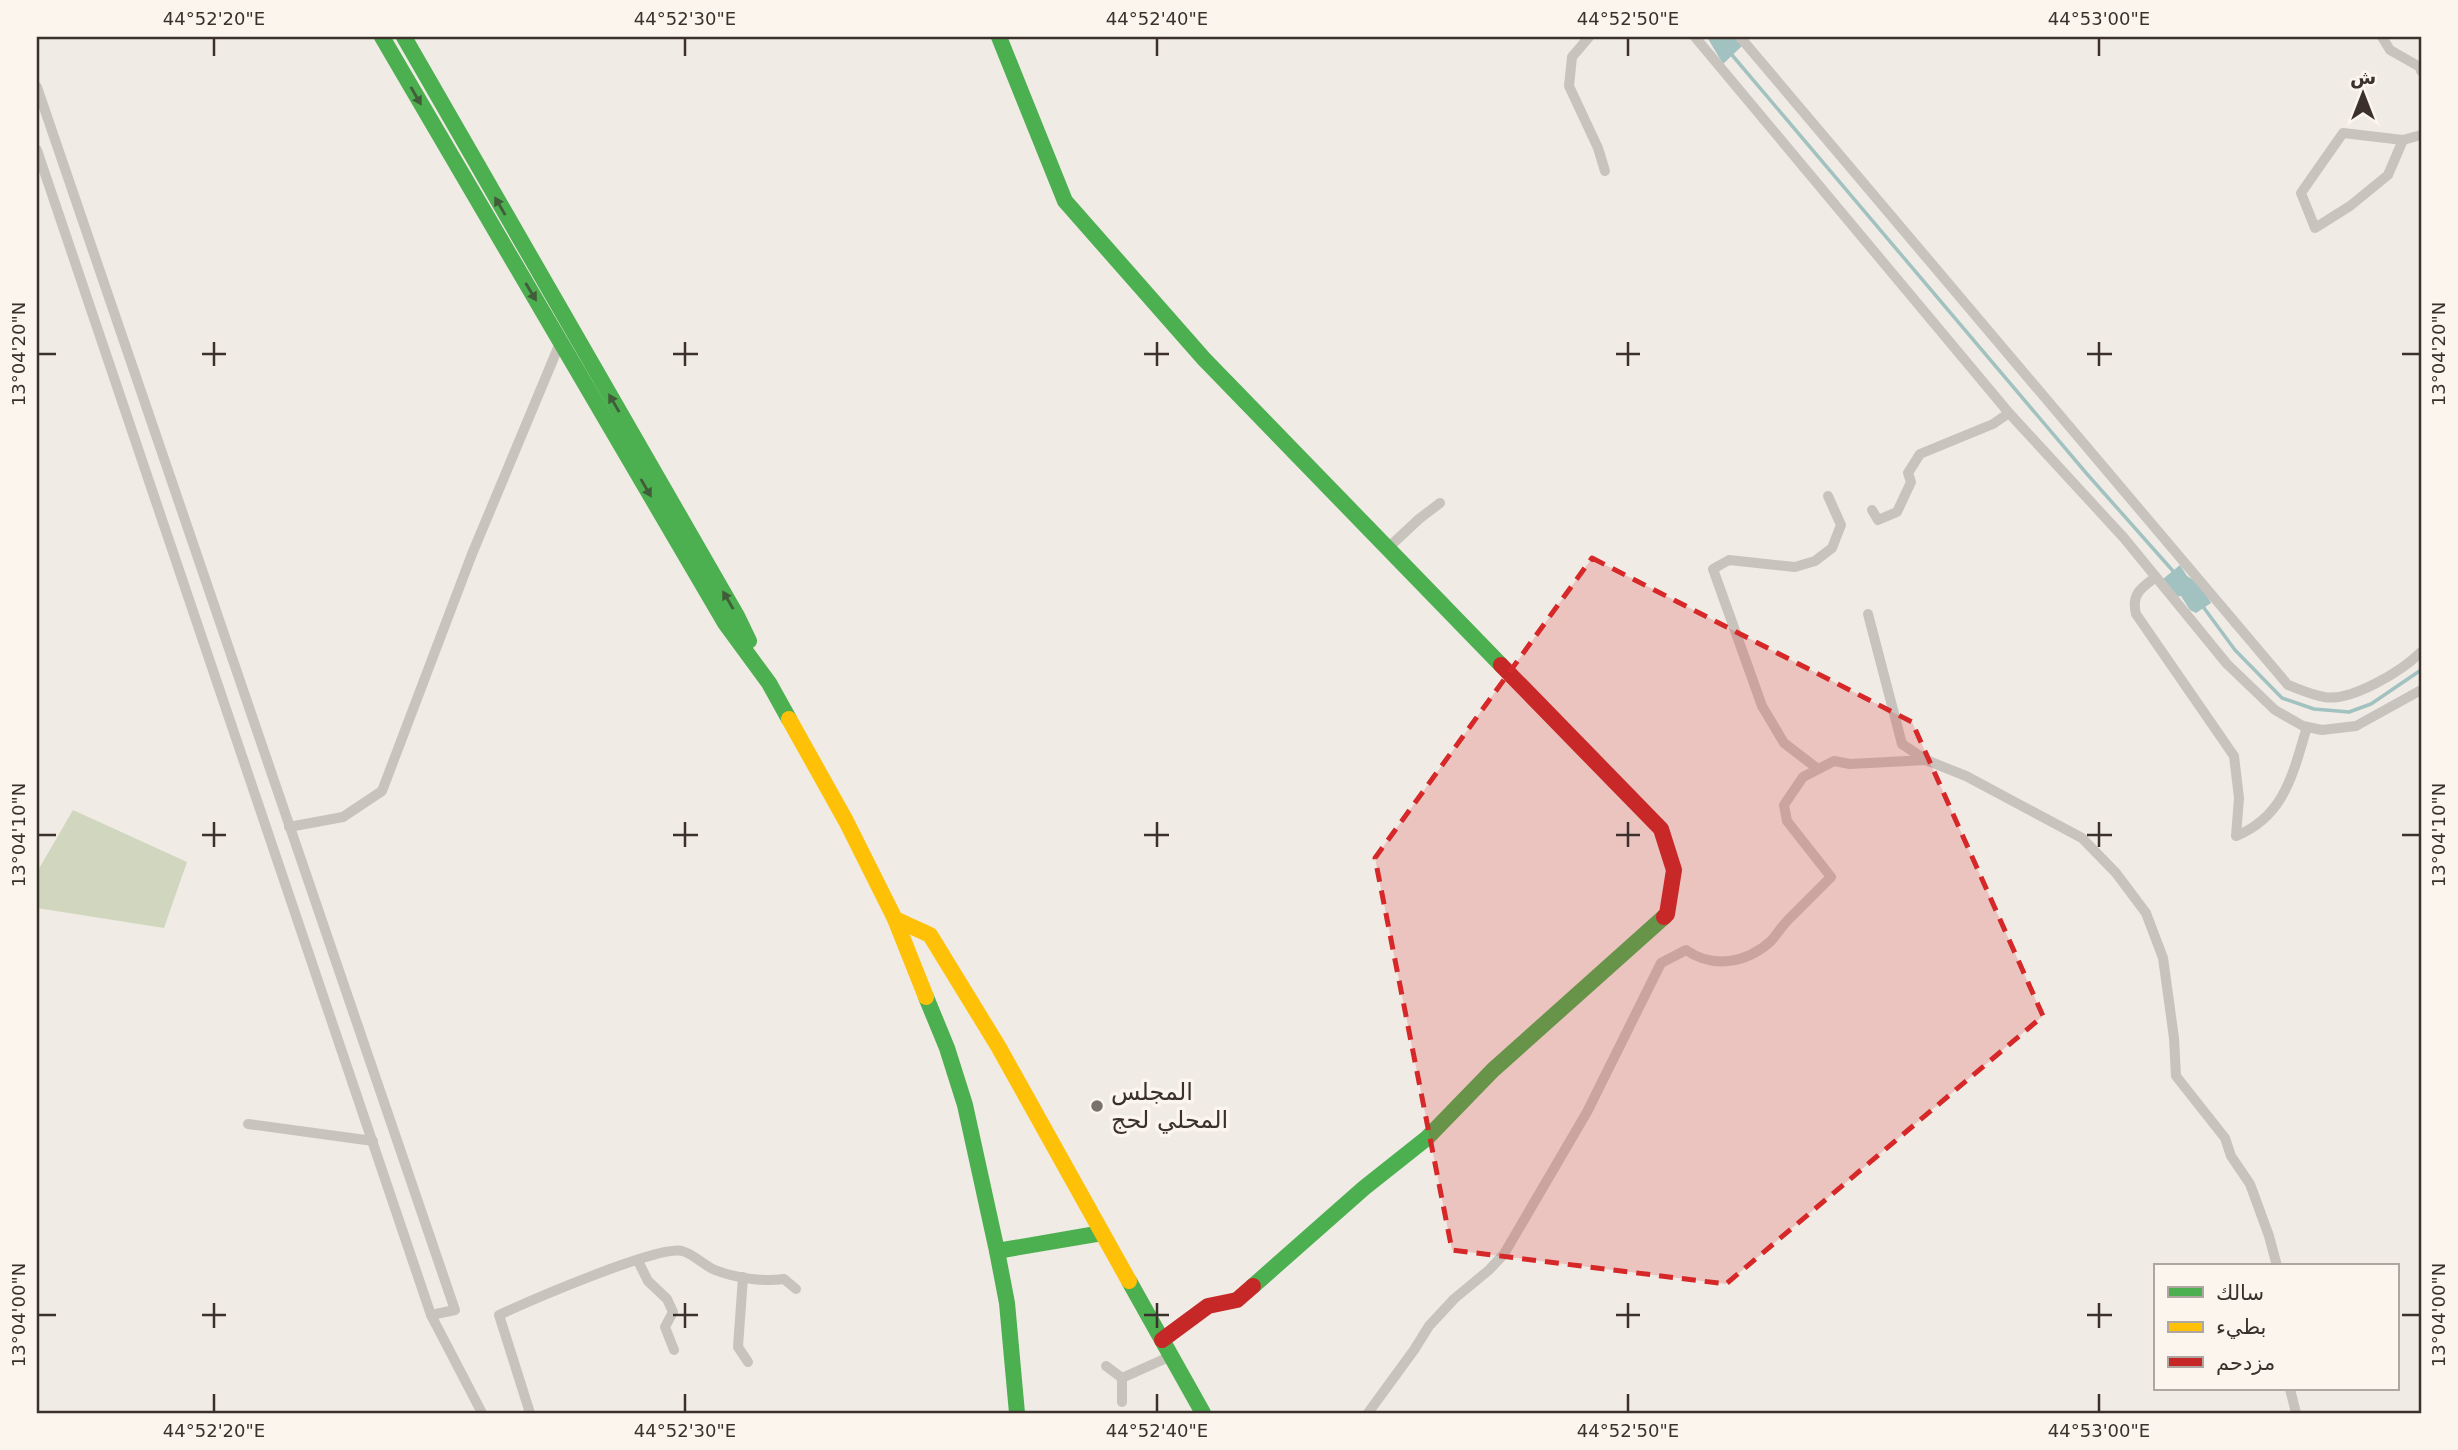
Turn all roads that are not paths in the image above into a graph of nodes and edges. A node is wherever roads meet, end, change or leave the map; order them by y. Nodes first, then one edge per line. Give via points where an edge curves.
1 (382, 37) edge
2 (404, 37) edge
3 (999, 37) edge
4 (1589, 37) edge
5 (1695, 37) edge
6 (1740, 37) edge
7 (2382, 37) edge
8 (2421, 71) edge
9 (37, 87) edge
10 (2421, 135) edge
11 (2403, 140) junction
12 (37, 150) edge
13 (1605, 171) dead end
14 (560, 343) junction
15 (2009, 413) junction
16 (1828, 496) dead end
17 (1440, 503) dead end
18 (1872, 510) dead end
19 (1388, 548) junction
20 (2156, 577) junction
21 (1868, 614) dead end
22 (2421, 652) edge
23 (769, 683) junction
24 (2421, 690) edge
25 (2307, 727) junction
26 (1926, 760) junction
27 (1818, 769) junction
28 (289, 827) junction
29 (895, 919) junction
30 (248, 1124) dead end
31 (373, 1141) junction
32 (1102, 1233) junction
33 (997, 1251) junction
34 (638, 1261) junction
35 (2276, 1264) edge
36 (743, 1277) junction
37 (796, 1289) dead end
38 (431, 1315) junction
39 (1162, 1340) junction
40 (674, 1350) dead end
41 (1171, 1356) junction
42 (748, 1362) dead end
43 (1106, 1366) dead end
44 (1122, 1378) junction
45 (2290, 1390) edge
46 (1122, 1402) dead end
47 (482, 1413) edge
48 (530, 1413) edge
49 (1017, 1413) edge
50 (1203, 1413) edge
51 (1368, 1413) edge
52 (2296, 1413) edge

1 -> 14 main road
23 -> 2 main road via 737,616
3 - 19 main road via 1065,201 1204,359
4 - 13 street via 1572,57 1569,86
5 - 15 street
6 - 22 street via 2288,685 2326,698 2354,693 2379,683
7 - 8 street via 2390,50
9 - 28 street
10 - 11 street
11 - 11 street via 2343,133 2301,193 2315,228 2388,175
12 - 31 street
14 -> 23 main road via 725,623
14 - 28 street via 472,554 382,791 343,817
15 - 18 street via 1920,454 1908,474 1911,482 1897,512 1878,520
15 - 20 street
16 - 27 street via 1840,525 1832,548 1815,561 1795,567 1729,560 1713,569 1762,706 1784,743
17 - 19 street
19 - 39 main road via 1661,829 1674,870 1667,914 1493,1070 1427,1138 1237,1300 1208,1306
20 - 25 street via 2227,664 2275,710
20 - 25 street via 2137,590 2136,614 2234,757 2239,798 2236,836 2254,829 2288,789
21 - 26 street via 1902,744
23 - 29 main road
24 - 25 street via 2356,726
26 - 27 street via 1833,761
26 - 35 street via 1966,776 2082,838 2146,913 2162,958 2176,1076 2225,1138 2250,1184
27 - 51 street via 1803,777 1784,805 1787,821 1831,877 1770,942 1745,957 1722,963 1686,950 1661,962 1587,1112 1504,1254 1429,1326
28 - 38 street via 455,1310
29 - 32 main road via 930,935
29 - 33 main road via 965,1105
30 - 31 street
31 - 38 street
32 - 33 main road
32 - 39 main road
33 - 49 main road via 1007,1303
34 - 36 street via 658,1252 681,1250 713,1269
34 - 40 street via 673,1312 665,1327
34 - 48 street via 499,1315
36 - 37 street via 784,1279
36 - 42 street via 738,1347
38 - 47 street
39 - 41 main road
41 - 44 street
41 - 50 main road
43 - 44 street
44 - 46 street
45 - 52 street

